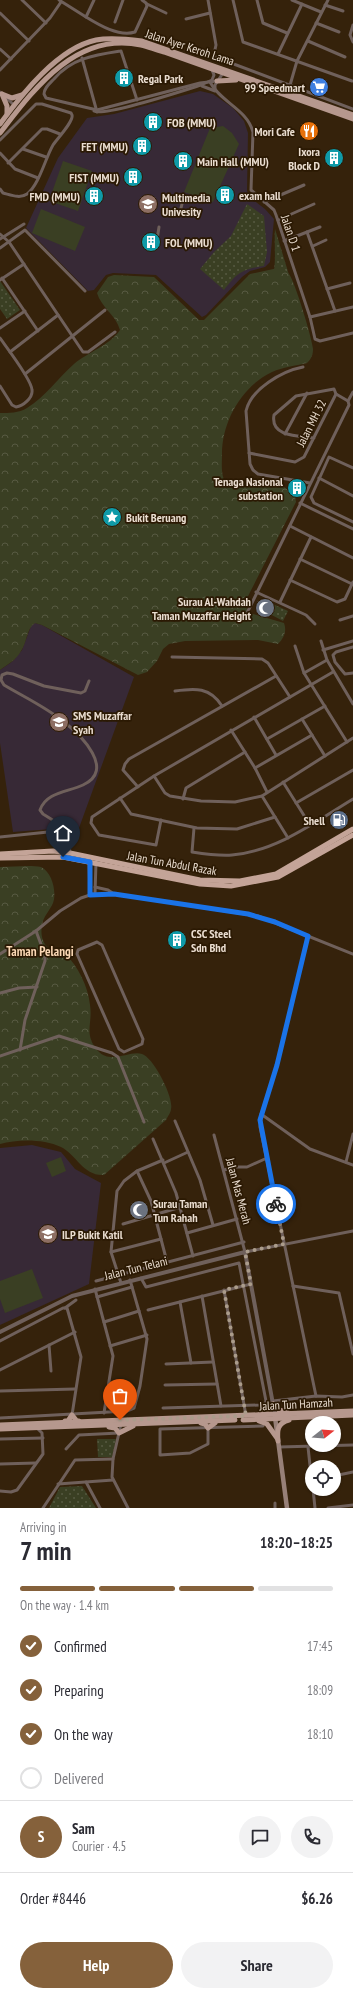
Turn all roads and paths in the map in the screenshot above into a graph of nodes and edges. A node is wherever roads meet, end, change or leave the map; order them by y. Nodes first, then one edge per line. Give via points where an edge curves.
1 (22, 0) edge
2 (65, 0) edge
3 (94, 0) edge
4 (124, 0) edge
5 (142, 0) edge
6 (208, 0) edge
7 (233, 0) edge
8 (257, 0) edge
9 (292, 0) edge
10 (328, 0) edge
11 (61, 2) edge
12 (147, 4) junction
13 (302, 4) junction
14 (326, 5) junction
15 (343, 11) dead end
16 (321, 12) junction
17 (0, 13) edge
18 (166, 13) dead end
19 (210, 13) junction
20 (86, 17) junction
21 (186, 20) dead end
22 (115, 22) dead end
23 (46, 23) junction
24 (316, 23) junction
25 (353, 25) edge
26 (339, 32) dead end
27 (287, 33) junction
28 (29, 41) junction
29 (308, 41) junction
30 (353, 42) edge
31 (0, 49) edge
32 (72, 50) junction
33 (81, 52) junction
34 (278, 54) junction
35 (345, 57) dead end
36 (82, 58) junction
37 (11, 59) junction
38 (297, 61) junction
39 (221, 68) junction
40 (0, 70) edge
41 (212, 70) junction
42 (222, 74) junction
43 (240, 80) junction
44 (217, 81) junction
45 (352, 81) dead end
46 (210, 82) junction
47 (201, 86) junction
48 (290, 86) junction
49 (215, 91) junction
50 (270, 91) junction
51 (26, 92) junction
52 (288, 92) junction
53 (1, 93) edge
54 (138, 100) junction
55 (302, 102) junction
56 (17, 107) junction
57 (353, 109) edge
58 (97, 112) junction
59 (7, 114) junction
60 (353, 115) edge
61 (353, 119) edge
62 (0, 124) edge
63 (0, 133) edge
64 (60, 134) junction
65 (0, 140) edge
66 (23, 149) junction
67 (0, 153) edge
68 (46, 157) junction
69 (8, 163) junction
70 (38, 178) junction
71 (304, 185) dead end
72 (0, 190) edge
73 (1, 194) edge
74 (264, 202) junction
75 (182, 204) dead end
76 (314, 204) dead end
77 (191, 215) dead end
78 (278, 220) junction
79 (24, 224) dead end
80 (159, 227) dead end
81 (320, 227) dead end
82 (307, 232) junction
83 (0, 234) edge
84 (1, 238) edge
85 (157, 240) dead end
86 (326, 240) dead end
87 (284, 241) junction
88 (9, 242) junction
89 (313, 246) junction
90 (0, 248) edge
91 (24, 264) junction
92 (1, 279) edge
93 (350, 283) dead end
94 (327, 289) junction
95 (85, 291) dead end
96 (353, 307) edge
97 (105, 310) dead end
98 (25, 311) junction
99 (335, 311) junction
100 (58, 315) junction
101 (310, 317) junction
102 (0, 328) edge
103 (38, 331) junction
104 (114, 332) dead end
105 (353, 333) edge
106 (72, 335) junction
107 (0, 338) edge
108 (10, 352) junction
109 (303, 367) dead end
110 (25, 374) junction
111 (0, 386) edge
112 (1, 391) edge
113 (353, 392) edge
114 (307, 393) junction
115 (336, 394) junction
116 (348, 401) junction
117 (285, 434) junction
118 (314, 438) junction
119 (249, 453) junction
120 (353, 468) edge
121 (319, 478) junction
122 (310, 483) junction
123 (353, 496) edge
124 (300, 504) junction
125 (353, 522) edge
126 (290, 526) junction
127 (353, 529) edge
128 (311, 537) junction
129 (353, 558) edge
130 (300, 559) junction
131 (290, 580) junction
132 (352, 583) edge
133 (256, 592) junction
134 (280, 602) junction
135 (247, 612) dead end
136 (353, 616) edge
137 (340, 620) dead end
138 (315, 624) dead end
139 (320, 641) dead end
140 (353, 641) edge
141 (295, 646) dead end
142 (353, 647) edge
143 (323, 650) junction
144 (172, 657) dead end
145 (326, 660) junction
146 (333, 672) junction
147 (304, 673) junction
148 (353, 673) edge
149 (276, 676) junction
150 (89, 681) dead end
151 (311, 685) junction
152 (175, 691) dead end
153 (290, 697) junction
154 (353, 704) edge
155 (222, 706) junction
156 (325, 706) junction
157 (254, 717) junction
158 (302, 719) junction
159 (231, 730) junction
160 (312, 735) junction
161 (353, 738) edge
162 (267, 739) junction
163 (347, 742) junction
164 (245, 752) junction
165 (276, 755) junction
166 (325, 756) junction
167 (255, 768) junction
168 (353, 770) edge
169 (154, 776) junction
170 (283, 782) junction
171 (138, 787) junction
172 (267, 792) junction
173 (262, 796) junction
174 (120, 798) junction
175 (183, 799) junction
176 (353, 799) edge
177 (296, 803) junction
178 (275, 817) junction
179 (161, 820) junction
180 (310, 825) junction
181 (194, 828) junction
182 (353, 829) edge
183 (353, 835) edge
184 (0, 837) edge
185 (288, 838) junction
186 (69, 840) junction
187 (0, 854) edge
188 (70, 855) junction
189 (0, 858) edge
190 (89, 859) junction
191 (96, 861) junction
192 (95, 887) junction
193 (95, 894) junction
194 (114, 894) junction
195 (90, 895) junction
196 (36, 931) junction
197 (308, 936) junction
198 (0, 954) edge
199 (353, 954) edge
200 (37, 987) junction
201 (0, 994) edge
202 (118, 1047) junction
203 (20, 1050) junction
204 (112, 1053) junction
205 (0, 1056) edge
206 (261, 1114) junction
207 (175, 1121) dead end
208 (144, 1122) dead end
209 (353, 1134) edge
210 (214, 1135) dead end
211 (153, 1139) dead end
212 (188, 1152) junction
213 (267, 1158) junction
214 (163, 1162) junction
215 (346, 1162) junction
216 (353, 1165) edge
217 (224, 1170) junction
218 (137, 1171) junction
219 (181, 1207) junction
220 (155, 1214) junction
221 (237, 1219) junction
222 (123, 1224) dead end
223 (213, 1225) junction
224 (353, 1231) edge
225 (187, 1233) junction
226 (161, 1238) junction
227 (244, 1242) junction
228 (284, 1244) junction
229 (111, 1252) junction
230 (245, 1252) junction
231 (193, 1256) junction
232 (167, 1262) junction
233 (118, 1275) junction
234 (141, 1278) junction
235 (130, 1280) junction
236 (96, 1281) dead end
237 (121, 1283) junction
238 (244, 1284) junction
239 (251, 1284) junction
240 (293, 1286) junction
241 (132, 1287) junction
242 (95, 1289) junction
243 (224, 1290) junction
244 (202, 1296) junction
245 (97, 1297) junction
246 (76, 1300) dead end
247 (180, 1302) junction
248 (65, 1308) junction
249 (148, 1310) dead end
250 (140, 1311) junction
251 (104, 1322) junction
252 (0, 1332) edge
253 (75, 1332) junction
254 (147, 1335) junction
255 (0, 1341) edge
256 (49, 1345) junction
257 (110, 1346) junction
258 (353, 1354) edge
259 (213, 1362) junction
260 (191, 1363) junction
261 (166, 1364) dead end
262 (0, 1370) edge
263 (51, 1371) dead end
264 (217, 1384) junction
265 (165, 1385) dead end
266 (75, 1390) junction
267 (0, 1391) edge
268 (353, 1395) edge
269 (316, 1396) junction
270 (273, 1402) junction
271 (221, 1406) junction
272 (244, 1406) junction
273 (163, 1408) dead end
274 (353, 1411) edge
275 (104, 1413) junction
276 (318, 1413) junction
277 (72, 1415) junction
278 (341, 1416) edge
279 (353, 1416) edge
280 (246, 1417) junction
281 (275, 1417) junction
282 (305, 1417) edge
283 (0, 1418) edge
284 (305, 1419) edge
285 (226, 1420) junction
286 (98, 1421) junction
287 (121, 1422) junction
288 (189, 1422) junction
289 (154, 1424) junction
290 (0, 1425) edge
291 (35, 1425) junction
292 (86, 1426) junction
293 (263, 1426) dead end
294 (48, 1427) junction
295 (208, 1428) junction
296 (0, 1429) edge
297 (42, 1433) junction
298 (119, 1433) junction
299 (43, 1438) junction
300 (0, 1439) edge
301 (278, 1441) junction
302 (341, 1445) edge
303 (353, 1445) edge
304 (305, 1446) edge
305 (279, 1447) junction
306 (66, 1449) dead end
307 (113, 1459) junction
308 (36, 1463) junction
309 (0, 1464) edge
310 (353, 1472) edge
311 (341, 1475) edge
312 (113, 1480) junction
313 (86, 1482) junction
314 (58, 1484) junction
315 (0, 1491) edge
316 (314, 1496) edge
317 (275, 1503) dead end
318 (353, 1505) edge
319 (348, 1507) edge
320 (43, 1508) edge
321 (100, 1508) edge
322 (128, 1508) edge
323 (275, 1508) edge
324 (286, 1508) edge
325 (315, 1508) edge
326 (328, 1508) edge

1 - 23 street
2 - 11 street
3 - 20 street
4 - 22 street
5 - 12 street
6 - 19 street
7 - 34 street via 242,41
8 - 27 street via 263,23
9 - 13 street
10 - 14 street
11 - 20 street
11 - 23 street
12 - 18 street
12 - 20 street via 138,28 132,33 108,28
13 - 16 street
13 - 27 street
14 - 15 street
14 - 16 street
16 - 24 street
17 - 28 street
19 - 21 street
19 - 48 street via 216,45 215,57
23 - 28 street
24 - 26 street
24 - 29 street
25 - 30 street via 350,35
27 - 34 street
28 - 37 street
29 - 35 street
29 - 38 street
31 - 37 street
32 - 33 main road
32 - 39 main road, Jalan Ayer Keroh Lama via 95,40 134,40
32 - 51 main road, Jalan Ayer Keroh Lama via 54,63
33 - 36 street
33 - 41 main road, Jalan Ayer Keroh Lama via 109,45 140,45
33 - 56 main road, Jalan Ayer Keroh Lama via 55,69
34 - 38 street
36 - 54 street via 121,51
36 - 58 street
36 - 58 street via 56,76 46,88 44,95
37 - 40 street
38 - 45 street
38 - 48 street
39 - 42 street
39 - 52 main road, Jalan Ayer Keroh Lama
41 - 42 main road, Jalan Ayer Keroh Lama
41 - 46 street via 214,76
42 - 43 main road, Jalan Ayer Keroh Lama
42 - 44 street
43 - 44 main road
43 - 50 main road, Jalan Ayer Keroh Lama
44 - 46 street
44 - 49 street
46 - 47 street
46 - 49 street, Jalan D 1
46 - 54 street via 200,82
47 - 49 street
47 - 58 street via 114,111
48 - 52 street
48 - 57 street
49 - 74 street, Jalan D 1 via 251,124 251,188
50 - 52 main road
50 - 55 main road, Jalan Ayer Keroh Lama
51 - 53 main road via 16,98
51 - 56 main road, Jalan Ayer Keroh Lama
52 - 55 main road
52 - 60 main road, Jalan Ayer Keroh Lama
53 - 56 street
53 - 59 main road via 7,106
54 - 58 street
55 - 61 main road, Jalan Ayer Keroh Lama
56 - 59 main road
56 - 63 main road
59 - 62 main road
64 - 65 street via 72,120 72,115 36,104
64 - 66 street via 42,129
64 - 68 street
66 - 68 street
66 - 69 street
67 - 69 street
68 - 70 street
69 - 70 street via 15,169
70 - 73 street via 30,191 23,196
71 - 74 street
72 - 73 street
74 - 78 street, Jalan D 1 via 274,210
75 - 77 street via 180,212
76 - 78 street
78 - 87 street, Jalan D 1
79 - 84 street
80 - 85 street
81 - 82 street
82 - 87 street
82 - 89 street
83 - 84 street
84 - 88 street
86 - 89 street
87 - 101 street, Jalan D 1
88 - 90 street
88 - 91 street
88 - 95 street via 25,230
89 - 94 street
91 - 92 street
91 - 100 street
92 - 98 street
93 - 94 street
94 - 99 street
96 - 99 street
97 - 106 street
98 - 102 street
98 - 103 street
99 - 101 street
100 - 103 street
100 - 106 street
101 - 105 street, Jalan D 1 via 316,340
103 - 108 street
104 - 106 street via 85,353
106 - 110 street
107 - 108 street
108 - 110 street
109 - 119 street via 286,371 250,399 246,411
110 - 112 street via 32,393 24,403 14,407
111 - 112 street
113 - 116 street
114 - 115 street, Jalan MH 32 via 334,389
114 - 117 street
114 - 117 street via 291,399 274,415 275,428
115 - 116 street
115 - 118 street, Jalan MH 32
116 - 122 street via 349,406
117 - 118 street
118 - 119 street, Jalan MH 32 via 304,457 298,461
119 - 122 street via 251,467 258,474
120 - 121 street via 329,457
121 - 123 street
121 - 125 street via 311,497 312,502
122 - 124 street
124 - 126 street
124 - 127 street
126 - 128 street
126 - 133 street
128 - 129 street
128 - 130 street
130 - 131 street
130 - 132 street
131 - 132 street via 337,602 345,599
131 - 134 street
133 - 134 street
133 - 135 street
134 - 138 street via 306,615
136 - 137 street
139 - 143 street
140 - 143 street
141 - 147 street
142 - 148 street via 333,655 344,674
143 - 145 street
144 - 149 street via 262,659 268,663
145 - 146 street
145 - 147 street
146 - 151 street
146 - 154 street
147 - 151 street
149 - 153 street
149 - 155 street
150 - 186 street via 86,692 80,693 44,686 7,673 1,680 4,685 65,722 85,742 94,756 98,768 92,780 50,797 42,804 40,810 66,827
151 - 153 street
151 - 156 street
152 - 155 street via 189,689 209,692
153 - 157 street
155 - 171 street via 129,759 123,770
156 - 158 street
156 - 163 street
157 - 159 street
157 - 162 street
158 - 160 street
158 - 162 street
159 - 164 street
159 - 169 street
160 - 165 street
160 - 166 street
161 - 163 street
162 - 165 street
163 - 166 street
164 - 167 street
164 - 175 street via 186,788
165 - 167 street
166 - 170 street
167 - 172 street
168 - 177 street
169 - 171 street
169 - 175 street via 165,793
170 - 172 street
170 - 177 street
171 - 174 street
172 - 173 street
173 - 175 street via 230,803
173 - 178 street
174 - 179 street via 131,814
174 - 179 street via 92,817 91,822 99,835 156,845
176 - 180 street
177 - 180 street
178 - 181 street via 237,828
178 - 185 street
179 - 181 street
180 - 185 street
181 - 185 street via 192,852 215,855 252,851
182 - 191 highway, Jalan Tun Abdul Razak via 276,874 240,881 200,880
183 - 191 highway, Jalan Tun Abdul Razak via 278,877 231,886 200,884
184 - 186 street via 48,832
186 - 188 street
187 - 188 highway, Jalan Tun Abdul Razak via 53,851
188 - 189 highway, Jalan Tun Abdul Razak
188 - 190 highway, Jalan Tun Abdul Razak
190 - 191 highway, Jalan Tun Abdul Razak
190 - 195 street
191 - 192 street
192 - 193 street
192 - 194 street
193 - 194 street
193 - 195 street
194 - 197 street via 258,916
195 - 196 street via 71,903
196 - 198 street
196 - 200 street via 45,955
197 - 199 street
197 - 206 street via 277,1065
200 - 201 street via 19,988
200 - 203 street via 25,1020
202 - 202 street via 77,954 78,950 97,942 102,945 144,1039 143,1043 124,1052
202 - 204 street
203 - 204 street via 59,1036
203 - 205 street
204 - 208 street via 120,1062
206 - 213 street via 260,1127
206 - 215 street via 310,1149
207 - 212 street
209 - 215 street
210 - 217 street, Jalan Mas Merah
211 - 214 street
212 - 214 street
212 - 223 street via 202,1186
213 - 217 street via 247,1167
213 - 228 street
214 - 218 street
214 - 219 street
215 - 216 street
217 - 221 street, Jalan Mas Merah
218 - 220 street
218 - 229 street via 117,1191
219 - 220 street
219 - 225 street
220 - 222 street
220 - 226 street
221 - 223 street
221 - 227 street, Jalan Mas Merah
223 - 225 street
224 - 228 street, Jalan Tun Telani
225 - 231 street
226 - 229 street
226 - 232 street
227 - 230 street, Jalan Mas Merah
227 - 231 street
228 - 230 street, Jalan Tun Telani
228 - 240 street
229 - 233 street
230 - 234 street, Jalan Tun Telani
230 - 239 street
231 - 232 street
232 - 233 street
233 - 236 street
233 - 237 street
234 - 235 street, Jalan Tun Telani
234 - 238 street via 146,1287 238,1263 241,1266
235 - 237 street, Jalan Tun Telani
235 - 241 street
237 - 242 street, Jalan Tun Telani
238 - 239 street
238 - 243 street
238 - 272 street via 266,1402 263,1405
239 - 270 street
240 - 258 street via 339,1293
240 - 269 street
241 - 245 street
241 - 250 street
242 - 245 street
242 - 252 street, Jalan Tun Telani via 67,1298
243 - 244 street
243 - 272 street
244 - 247 street
244 - 259 street
245 - 251 street
246 - 248 street
247 - 249 street
247 - 260 street
248 - 253 street via 69,1310
248 - 255 street
250 - 251 street
250 - 254 street
251 - 257 street
253 - 256 street
253 - 266 street via 81,1357
254 - 257 street
254 - 275 street via 135,1407 127,1411
256 - 262 street
256 - 263 street
257 - 275 street via 113,1358
259 - 260 street
259 - 264 street
260 - 261 street
264 - 265 street
264 - 271 street
266 - 267 street
266 - 277 street
268 - 269 street
269 - 270 street
270 - 276 main road via 282,1412
270 - 280 main road via 268,1411
270 - 281 street
271 - 272 street
271 - 273 street
272 - 280 street
274 - 276 main road, Jalan Tun Hamzah
275 - 277 street
276 - 281 main road, Jalan Tun Hamzah
277 - 283 street
277 - 286 main road via 80,1421
277 - 291 main road via 68,1421
278 - 279 main road, Jalan Tun Hamzah
280 - 281 main road, Jalan Tun Hamzah
280 - 281 main road, Jalan Tun Hamzah
280 - 285 main road, Jalan Tun Hamzah
280 - 287 main road, Jalan Tun Hamzah
280 - 301 main road via 265,1422
281 - 282 main road, Jalan Tun Hamzah
281 - 301 main road
284 - 301 main road via 284,1421 278,1427
285 - 288 main road, Jalan Tun Hamzah
285 - 295 main road via 212,1423
286 - 287 main road, Jalan Tun Hamzah
286 - 291 main road, Jalan Tun Hamzah
287 - 289 main road, Jalan Tun Hamzah
287 - 292 main road, Jalan Tun Hamzah
287 - 298 street
288 - 289 main road, Jalan Tun Hamzah
288 - 295 main road via 202,1423
289 - 298 main road via 131,1426
290 - 291 main road, Jalan Tun Hamzah
291 - 294 main road, Jalan Tun Hamzah
291 - 296 main road, Jalan Tun Hamzah
291 - 297 street
292 - 294 main road, Jalan Tun Hamzah
292 - 298 main road via 113,1427
293 - 295 street
294 - 297 street
295 - 295 street via 160,1430 160,1455 190,1453 208,1444
297 - 299 street
298 - 306 street via 79,1435
298 - 307 street
299 - 300 street
299 - 308 street via 43,1454
301 - 305 main road
302 - 303 street
304 - 305 street
305 - 324 main road
307 - 312 street
307 - 314 street via 74,1460
308 - 309 street
308 - 315 street via 17,1490
310 - 311 street
312 - 313 street
312 - 322 street
313 - 314 street
313 - 321 street
314 - 320 street
316 - 325 street
317 - 323 street
318 - 319 street
319 - 326 street

